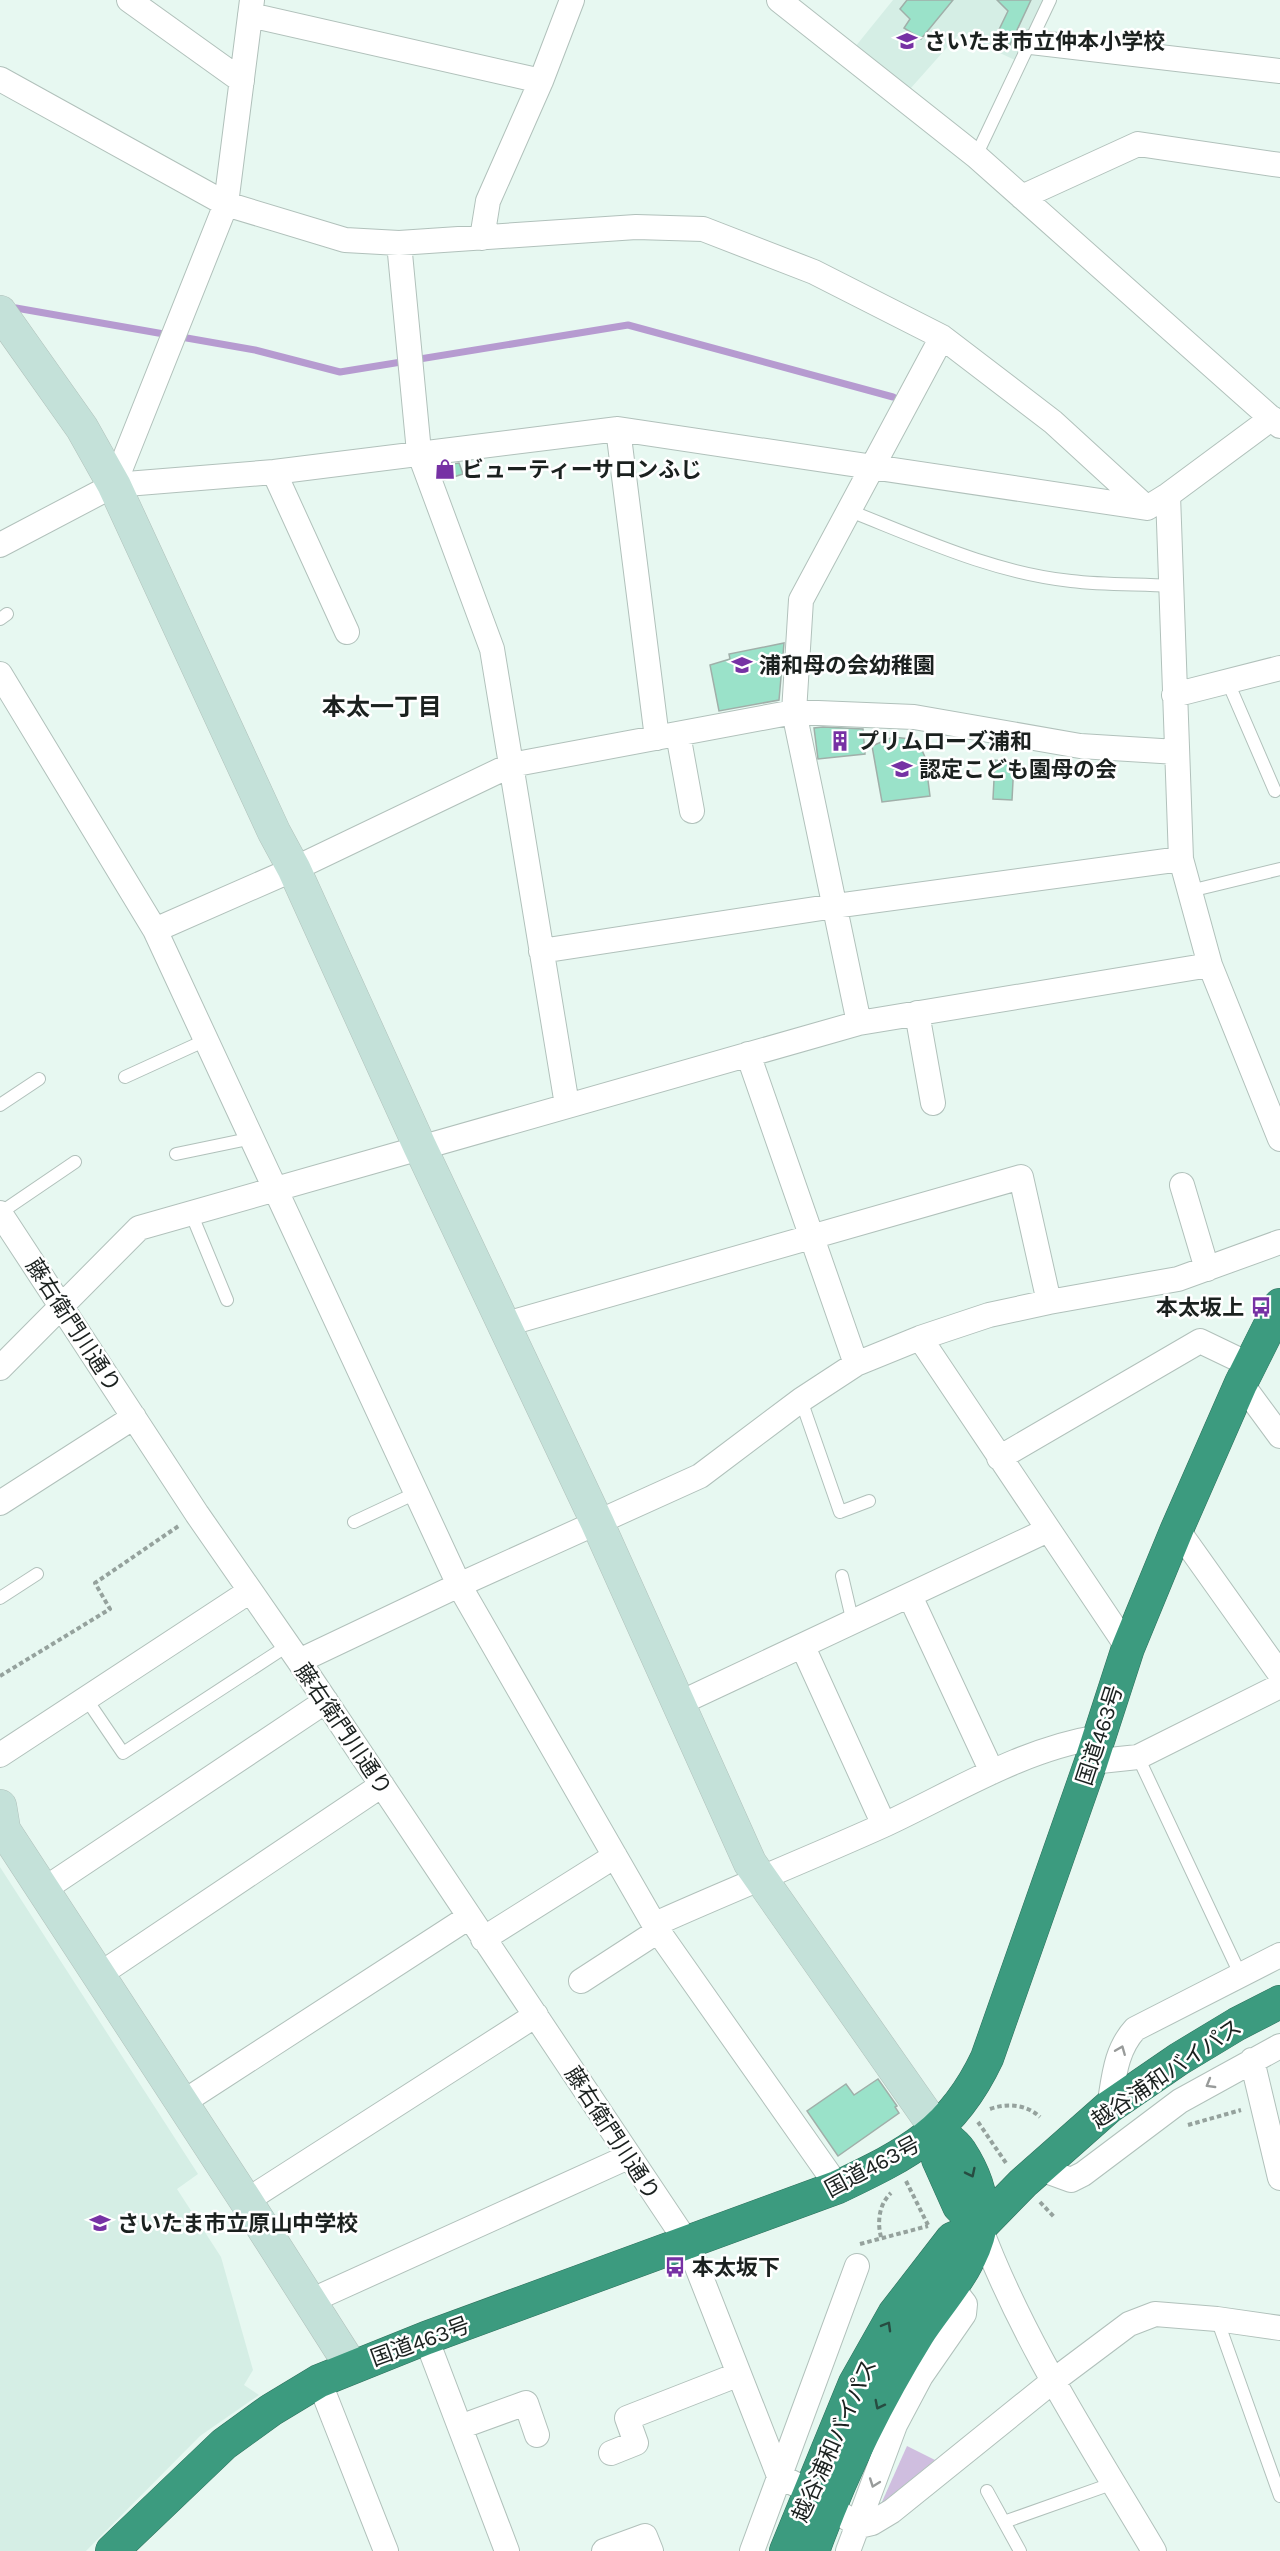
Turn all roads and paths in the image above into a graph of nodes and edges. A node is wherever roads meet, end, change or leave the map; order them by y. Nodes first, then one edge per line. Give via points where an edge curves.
1 (129, 0) edge
2 (572, 0) edge
3 (778, 0) edge
4 (1050, 0) edge
5 (251, 8) edge
6 (1030, 42) junction
7 (1280, 71) edge
8 (0, 79) edge
9 (242, 81) junction
10 (541, 81) junction
11 (976, 156) junction
12 (1280, 165) edge
13 (1022, 197) junction
14 (226, 204) junction
15 (482, 238) junction
16 (399, 243) junction
17 (0, 312) edge
18 (942, 336) junction
19 (1276, 422) edge
20 (618, 429) junction
21 (419, 452) junction
22 (874, 466) junction
23 (274, 472) junction
24 (114, 485) junction
25 (1168, 495) junction
26 (1147, 508) junction
27 (850, 511) junction
28 (0, 545) edge
29 (1171, 586) junction
30 (347, 632) dead end
31 (1280, 668) edge
32 (1227, 680) junction
33 (4, 689) edge
34 (1174, 695) junction
35 (794, 712) junction
36 (668, 736) junction
37 (1177, 752) junction
38 (512, 765) junction
39 (1275, 791) dead end
40 (692, 810) dead end
41 (1181, 859) junction
42 (294, 869) junction
43 (1280, 869) edge
44 (1190, 891) junction
45 (835, 906) junction
46 (155, 930) junction
47 (542, 951) junction
48 (1210, 965) junction
49 (917, 1013) junction
50 (859, 1023) junction
51 (206, 1040) junction
52 (748, 1054) junction
53 (125, 1077) dead end
54 (39, 1079) dead end
55 (933, 1102) dead end
56 (0, 1105) edge
57 (567, 1105) junction
58 (253, 1138) junction
59 (1280, 1139) edge
60 (420, 1147) junction
61 (176, 1154) dead end
62 (75, 1162) dead end
63 (1182, 1185) dead end
64 (276, 1189) junction
65 (0, 1213) edge
66 (191, 1214) junction
67 (812, 1236) junction
68 (1280, 1242) edge
69 (1207, 1269) junction
70 (227, 1300) dead end
71 (1049, 1302) junction
72 (1280, 1305) edge
73 (62, 1306) junction
74 (503, 1325) junction
75 (920, 1338) junction
76 (856, 1364) junction
77 (0, 1368) edge
78 (1246, 1374) junction
79 (801, 1400) junction
80 (134, 1417) junction
81 (1280, 1436) edge
82 (999, 1458) junction
83 (416, 1493) junction
84 (869, 1501) dead end
85 (0, 1503) edge
86 (197, 1514) junction
87 (354, 1522) dead end
88 (597, 1522) junction
89 (1177, 1529) junction
90 (1048, 1530) junction
91 (37, 1574) dead end
92 (842, 1576) dead end
93 (459, 1585) junction
94 (250, 1591) junction
95 (910, 1596) junction
96 (0, 1598) edge
97 (853, 1623) junction
98 (803, 1647) junction
99 (1128, 1648) junction
100 (293, 1654) junction
101 (1280, 1674) edge
102 (0, 1676) edge
103 (1280, 1686) edge
104 (85, 1698) junction
105 (326, 1701) junction
106 (680, 1703) junction
107 (1095, 1750) junction
108 (0, 1755) edge
109 (1138, 1757) junction
110 (992, 1772) junction
111 (382, 1785) junction
112 (1, 1815) edge
113 (884, 1825) junction
114 (615, 1856) junction
115 (759, 1878) junction
116 (43, 1890) junction
117 (469, 1917) junction
118 (658, 1931) junction
119 (483, 1939) junction
120 (1280, 1955) edge
121 (1240, 1974) junction
122 (99, 1975) junction
123 (581, 1981) dead end
124 (1280, 2002) edge
125 (536, 2015) junction
126 (1280, 2046) edge
127 (1252, 2060) junction
128 (182, 2103) junction
129 (1263, 2104) junction
130 (1109, 2107) junction
131 (984, 2111) dead end
132 (975, 2117) dead end
133 (1040, 2117) dead end
134 (1177, 2128) dead end
135 (937, 2130) junction
136 (628, 2157) junction
137 (904, 2174) dead end
138 (1280, 2178) edge
139 (1027, 2179) junction
140 (906, 2181) junction
141 (838, 2187) junction
142 (246, 2201) junction
143 (1055, 2218) dead end
144 (928, 2225) junction
145 (980, 2227) junction
146 (936, 2232) dead end
147 (881, 2237) junction
148 (688, 2244) junction
149 (855, 2258) joint
150 (951, 2286) junction
151 (308, 2301) junction
152 (1217, 2319) junction
153 (1280, 2328) edge
154 (426, 2338) junction
155 (351, 2367) junction
156 (737, 2375) junction
157 (319, 2381) junction
158 (1053, 2381) junction
159 (460, 2427) junction
160 (537, 2435) dead end
161 (611, 2453) dead end
162 (779, 2476) junction
163 (1114, 2483) junction
164 (987, 2490) dead end
165 (1280, 2496) edge
166 (819, 2498) junction
167 (1004, 2522) junction
168 (858, 2526) junction
169 (1148, 2549) edge
170 (112, 2551) edge
171 (386, 2551) edge
172 (507, 2551) edge
173 (604, 2551) edge
174 (651, 2551) edge
175 (752, 2551) edge
176 (786, 2551) edge
177 (813, 2551) edge
178 (848, 2551) edge
179 (1020, 2551) edge

1 - 9 street
2 - 10 street
3 - 11 street
4 - 6 lane
5 - 9 street
5 - 10 street
6 - 7 street
6 - 11 lane
8 - 14 street
9 - 14 street
10 - 15 street via 488,201
11 - 13 street
12 - 13 street via 1138,144
13 - 19 street
14 - 16 street via 345,240
14 - 24 street
15 - 16 street
15 - 18 street via 636,227 703,229 814,272
16 - 21 street
17 - 24 street via 82,428
18 - 22 street
18 - 26 street via 1053,422
19 - 25 street
20 - 21 street
20 - 22 street
20 - 36 street
21 - 23 street
21 - 38 street via 492,649
22 - 26 street
22 - 27 street
23 - 24 street
23 - 30 street
24 - 28 street
24 - 42 street
25 - 26 street
25 - 29 street
27 - 29 lane via 1013,570 1070,582
27 - 35 street via 801,600
29 - 34 street
31 - 32 street
32 - 34 street
32 - 39 lane
33 - 46 street
34 - 37 street
35 - 36 street
35 - 37 street via 914,717 1080,746
35 - 45 street
36 - 38 street
36 - 40 street
37 - 41 street
38 - 42 street
38 - 47 street
41 - 44 street
41 - 45 street
42 - 46 street
42 - 60 street
43 - 44 lane
44 - 48 street
45 - 47 street
45 - 50 street
46 - 51 street
47 - 57 street
48 - 49 street
48 - 59 street
49 - 50 street
49 - 55 street
50 - 52 street
51 - 53 lane
51 - 58 street
52 - 57 street
52 - 67 street
54 - 56 lane
57 - 60 street
58 - 61 lane
58 - 64 street
60 - 64 street
60 - 74 street
62 - 65 lane
63 - 69 street
64 - 66 street
64 - 83 street
65 - 73 street, 藤右衛門川通り
66 - 70 lane
66 - 73 street via 139,1228
67 - 71 street via 1021,1177
67 - 74 street
67 - 76 street
68 - 69 street
69 - 71 street via 1179,1279
71 - 75 street via 989,1315
72 - 78 highway, 国道463号
73 - 77 street
73 - 80 street, 藤右衛門川通り
74 - 88 street
75 - 76 street
75 - 82 street
76 - 79 street
78 - 81 street
78 - 82 street via 1200,1341
78 - 89 highway, 国道463号
79 - 84 lane via 840,1512
79 - 88 street via 700,1476
80 - 85 street
80 - 86 street, 藤右衛門川通り
82 - 90 street
83 - 87 lane
83 - 93 street
86 - 94 street, 藤右衛門川通り
86 - 102 path via 95,1582 110,1609
88 - 93 street
88 - 106 street
89 - 99 highway, 国道463号
89 - 101 street
90 - 95 street
90 - 99 street
91 - 96 lane
92 - 97 lane
93 - 100 street
93 - 114 street
94 - 100 street, 藤右衛門川通り
94 - 104 street
95 - 97 street
95 - 110 street
97 - 98 street
98 - 106 street
98 - 113 street
99 - 107 highway, 国道463号
100 - 104 lane via 123,1753
100 - 105 street, 藤右衛門川通り
103 - 109 street
104 - 108 street
105 - 111 street, 藤右衛門川通り
105 - 116 street
106 - 115 street
107 - 109 street
107 - 110 street via 1075,1741
107 - 135 highway, 国道463号 via 987,2058 957,2110
109 - 121 lane
110 - 113 street
111 - 117 street, 藤右衛門川通り
111 - 122 street
112 - 116 street via 4,1830
113 - 115 street
114 - 118 street
114 - 119 street
115 - 118 street via 662,1921
115 - 135 street
116 - 122 street
117 - 119 street, 藤右衛門川通り
117 - 128 street
118 - 123 street
118 - 141 street
119 - 125 street, 藤右衛門川通り
120 - 121 street
130 -> 121 street via 1118,2055 1125,2039 1135,2029
122 - 128 street
124 - 130 highway, 越谷浦和バイパス via 1189,2053
125 - 136 street, 藤右衛門川通り
125 - 142 street
126 - 127 street
127 - 129 street
127 -> 139 street via 1180,2101 1083,2174 1071,2180 1049,2172
128 - 142 street
129 - 134 path
129 - 138 street
130 - 139 highway, 越谷浦和バイパス
131 - 133 path via 1017,2106
132 - 139 path
135 - 141 highway, 国道463号 via 880,2167
135 - 145 highway via 959,2150 981,2194
136 - 148 street, 藤右衛門川通り
136 - 151 street
137 - 140 path
139 - 143 path
139 - 145 highway, 越谷浦和バイパス
140 - 144 path
140 - 147 path via 885,2198 878,2224
141 - 148 highway, 国道463号
142 - 151 street
144 - 146 path
144 - 147 path
145 - 150 highway, 越谷浦和バイパス via 972,2256
145 - 158 street via 1001,2282
166 -> 145 highway, 越谷浦和バイパス via 855,2383 894,2314 952,2239
147 - 149 path via 863,2242
148 - 154 highway, 国道463号
148 - 156 street, 藤右衛門川通り
149 - 162 street
150 -> 166 highway, 越谷浦和バイパス
150 -> 168 street via 965,2304 964,2314 921,2376 895,2425
151 - 155 street
152 - 153 street
152 - 158 street via 1155,2314 1130,2324
152 - 165 lane
154 - 155 highway, 国道463号
154 - 159 street
155 - 157 highway, 国道463号
156 - 161 street via 627,2418 636,2443
156 - 162 street, 藤右衛門川通り
157 - 170 highway, 国道463号 via 224,2444
157 - 171 street
158 - 163 street
158 - 168 street via 892,2511
159 - 160 street via 526,2403
159 - 172 street
162 - 166 street
162 - 175 street
163 - 167 lane
163 - 169 street
164 - 167 lane
166 - 168 street
166 - 176 highway, 越谷浦和バイパス
166 - 177 highway, 越谷浦和バイパス
167 - 179 lane
168 - 178 street
173 - 174 street via 645,2536

